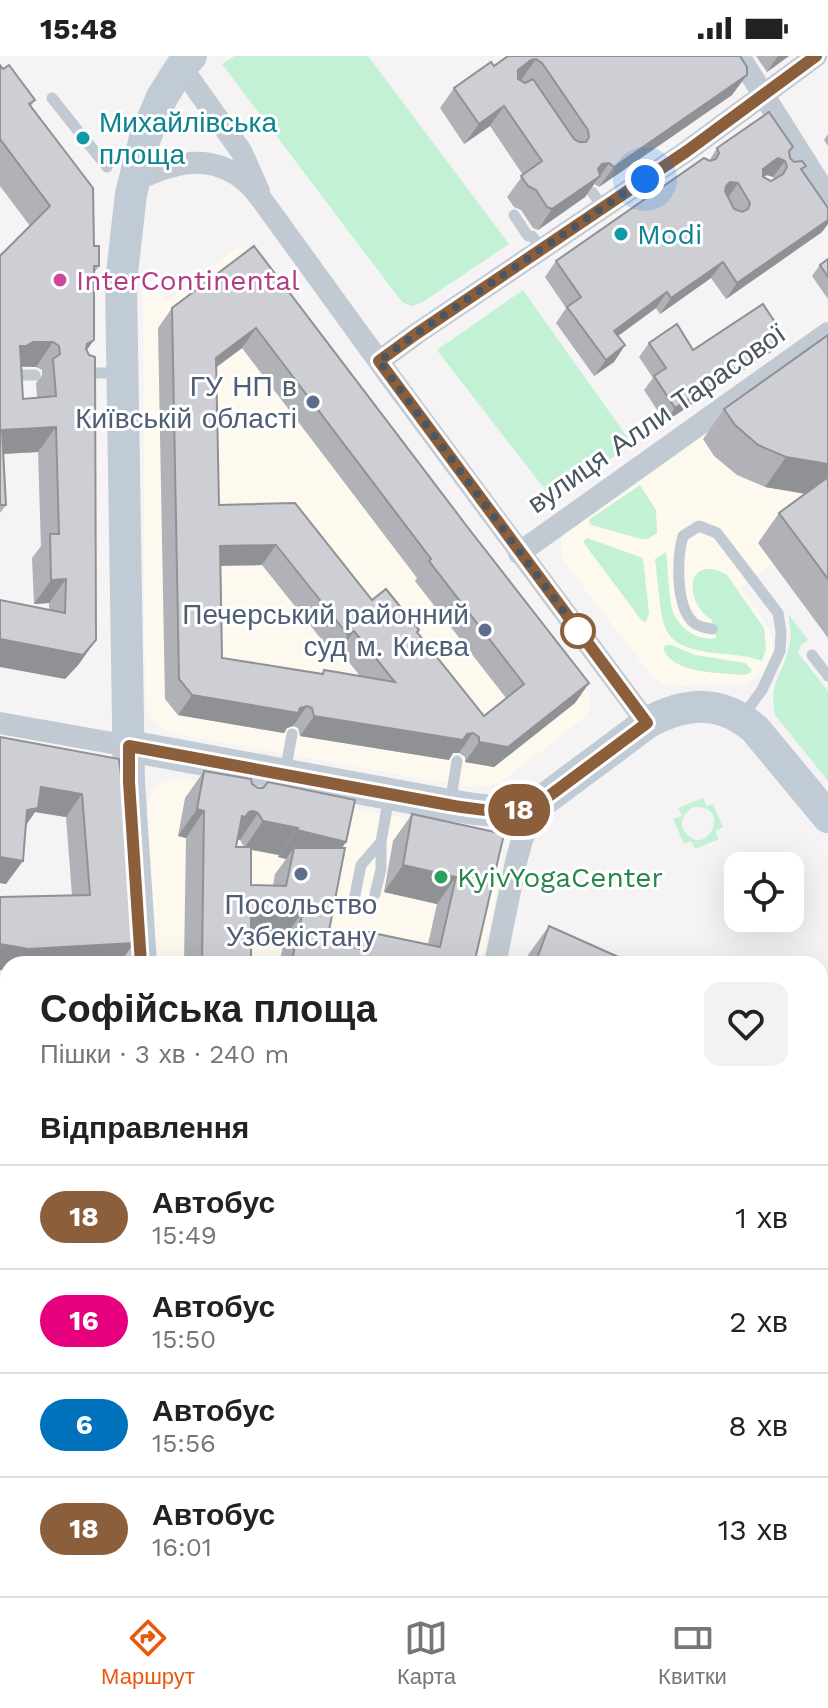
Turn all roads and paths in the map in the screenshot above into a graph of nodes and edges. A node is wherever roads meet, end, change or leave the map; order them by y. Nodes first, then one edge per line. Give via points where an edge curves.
1 (739, 56) edge
2 (816, 56) edge
3 (186, 61) edge
4 (765, 95) junction
5 (52, 98) dead end
6 (120, 174) junction
7 (828, 197) edge
8 (262, 200) junction
9 (514, 215) dead end
10 (542, 250) junction
11 (828, 333) edge
12 (379, 361) junction
13 (77, 373) edge
14 (121, 373) junction
15 (16, 375) edge
16 (35, 375) dead end
17 (519, 553) junction
18 (712, 629) dead end
19 (812, 655) dead end
20 (828, 676) edge
21 (742, 718) junction
22 (0, 723) edge
23 (647, 723) junction
24 (292, 734) dead end
25 (129, 746) junction
26 (457, 761) dead end
27 (284, 775) junction
28 (390, 794) junction
29 (449, 805) junction
30 (537, 805) junction
31 (828, 817) edge
32 (381, 842) junction
33 (375, 894) dead end
34 (355, 895) dead end
35 (140, 956) edge
36 (497, 956) edge

1 - 4 street
2 - 4 street
3 - 6 main road
3 - 8 street via 241,151
4 - 7 street via 798,161
4 - 10 street via 691,157 598,200
5 - 6 lane
6 - 8 street via 207,163 245,181
6 - 14 main road
8 - 12 street
9 - 10 lane
10 - 12 street
11 - 17 street, вулиця Алли Тарасової
12 - 17 street
13 - 14 lane
14 - 25 main road
15 - 16 lane
17 - 23 street
18 - 21 lane via 692,622 682,602 680,548 683,536 699,526 717,533 778,613 780,651
19 - 20 lane
21 - 23 main road via 705,706
21 - 31 main road
22 - 25 street
23 - 30 main road
24 - 27 lane
25 - 27 main road via 247,773
25 - 35 main road
26 - 29 lane
27 - 28 main road
28 - 29 main road
28 - 32 lane
29 - 30 main road via 500,811
30 - 36 street via 516,862
32 - 33 lane
32 - 34 lane via 361,865

